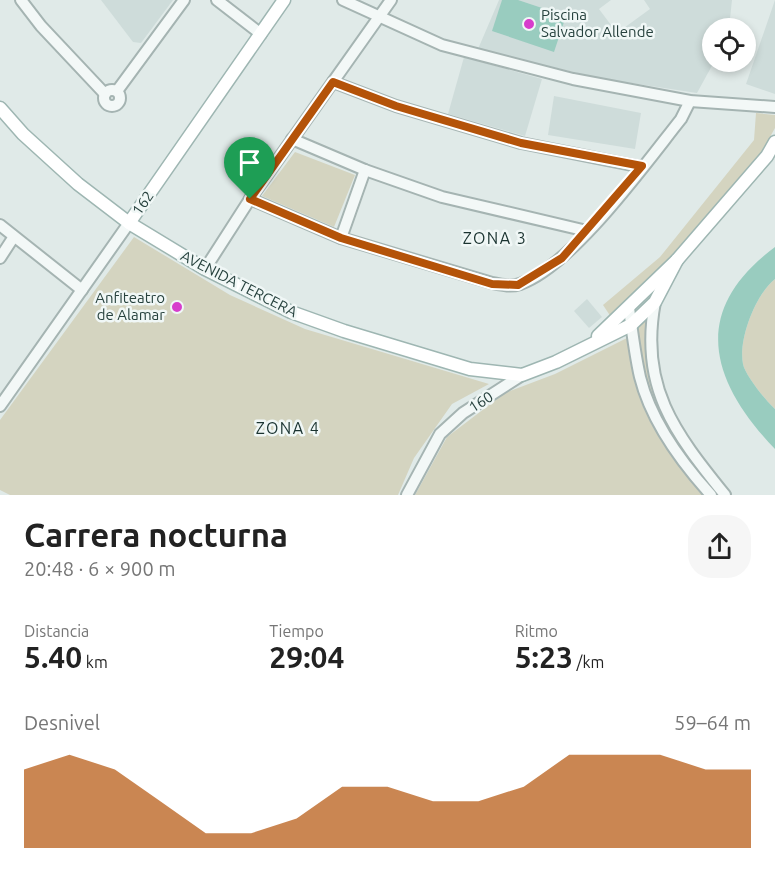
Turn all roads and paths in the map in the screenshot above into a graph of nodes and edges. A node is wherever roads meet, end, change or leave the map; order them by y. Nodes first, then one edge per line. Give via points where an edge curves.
1 (21, 0) edge
2 (184, 0) edge
3 (217, 0) edge
4 (284, 0) edge
5 (343, 0) edge
6 (391, 0) edge
7 (379, 18) junction
8 (261, 34) junction
9 (333, 82) junction
10 (690, 101) junction
11 (775, 107) edge
12 (0, 108) edge
13 (292, 139) junction
14 (775, 142) edge
15 (771, 154) edge
16 (642, 166) junction
17 (365, 170) junction
18 (250, 199) junction
19 (129, 223) junction
20 (0, 225) edge
21 (587, 231) junction
22 (13, 238) junction
23 (341, 238) junction
24 (0, 258) edge
25 (677, 260) junction
26 (205, 269) junction
27 (81, 291) junction
28 (639, 299) junction
29 (655, 302) junction
30 (629, 308) junction
31 (632, 325) junction
32 (588, 345) junction
33 (522, 375) junction
34 (0, 406) edge
35 (407, 495) edge
36 (711, 495) edge
37 (725, 495) edge

1 - 2 street via 105,94 117,91
3 - 8 street
4 - 8 main road, 162
5 - 7 street
6 - 7 street
7 - 9 street
7 - 10 street via 482,57 615,89
8 - 19 main road, 162
9 - 13 street
9 - 16 street via 396,106 521,143
10 - 11 street
10 - 16 street via 681,119
12 - 19 main road, AVENIDA TERCERA via 23,135
13 - 17 street
13 - 18 street
14 - 15 main road, 160
15 - 25 main road, 160
16 - 21 street
17 - 21 street via 442,197
17 - 23 street
18 - 23 street
18 - 26 street
19 - 26 main road, AVENIDA TERCERA
19 - 27 street, 162
20 - 22 street
21 - 23 street via 562,258 518,285 492,284
22 - 24 street
22 - 27 street
25 - 28 main road, 160
25 - 29 main road, 160
26 - 33 main road, AVENIDA TERCERA via 291,312 344,332 470,369
27 - 34 street, 162
28 - 29 main road
28 - 30 main road, 160
29 - 31 main road, 160
29 - 37 street via 650,351 661,401 698,461
30 - 31 street
30 - 32 main road, 160
31 - 32 main road, 160
31 - 36 street via 640,378 654,415 675,450
32 - 33 main road, 160
33 - 35 street, 160 via 463,413 440,434

